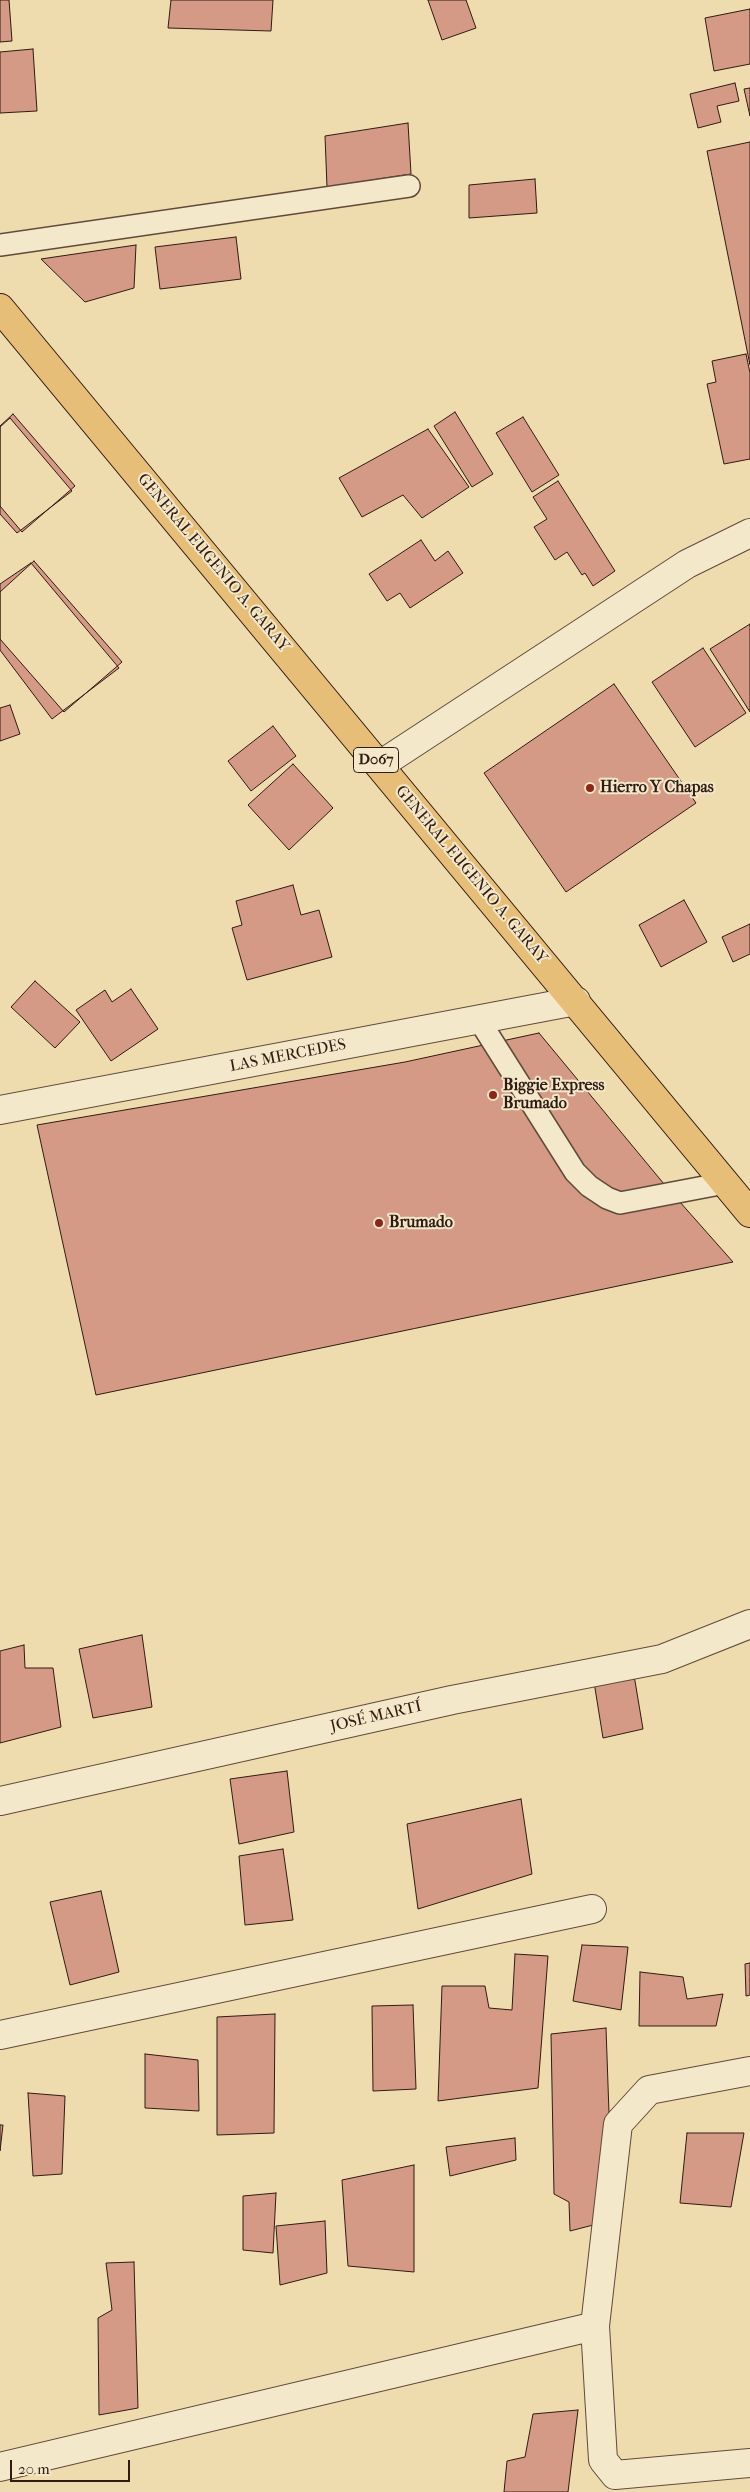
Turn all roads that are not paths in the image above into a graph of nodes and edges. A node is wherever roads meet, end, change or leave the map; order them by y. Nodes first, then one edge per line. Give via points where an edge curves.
1 (409, 186) dead end
2 (0, 244) edge
3 (0, 308) edge
4 (750, 533) edge
5 (380, 765) junction
6 (576, 1001) junction
7 (479, 1020) junction
8 (0, 1110) edge
9 (725, 1183) junction
10 (750, 1213) edge
11 (750, 1624) edge
12 (0, 1802) edge
13 (592, 1909) dead end
14 (0, 2034) edge
15 (750, 2071) edge
16 (595, 2326) junction
17 (750, 2463) edge
18 (0, 2467) edge

1 - 2 lane
3 - 5 main road, GENERAL EUGENIO A. GARAY / D067
4 - 5 street via 687,564
5 - 6 main road, GENERAL EUGENIO A. GARAY / D067
6 - 7 street, LAS MERCEDES
6 - 9 main road, GENERAL EUGENIO A. GARAY / D067
7 - 8 street, LAS MERCEDES
7 - 9 lane via 575,1172 606,1198 620,1203
9 - 10 main road, GENERAL EUGENIO A. GARAY / D067
11 - 12 street, JOSÉ MARTÍ via 662,1659 452,1700
13 - 14 street
15 - 16 street via 649,2090 618,2124
16 - 17 street via 603,2460 615,2475
16 - 18 street

